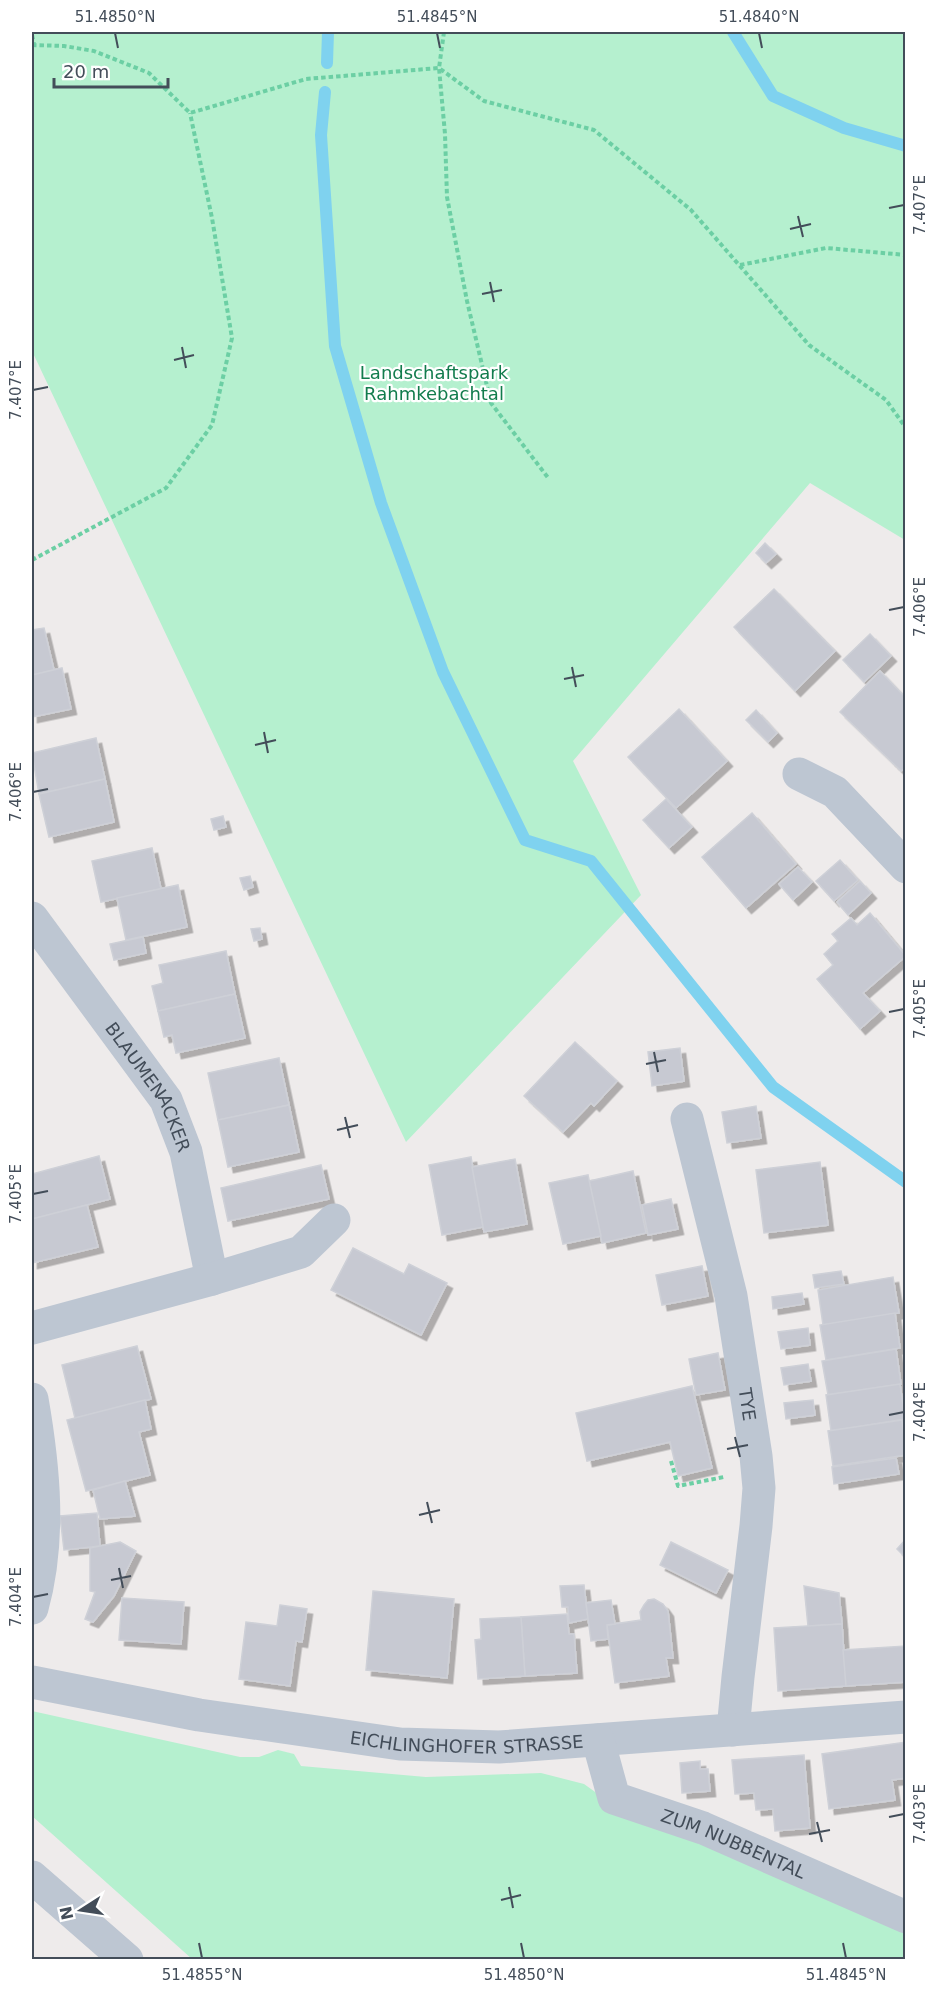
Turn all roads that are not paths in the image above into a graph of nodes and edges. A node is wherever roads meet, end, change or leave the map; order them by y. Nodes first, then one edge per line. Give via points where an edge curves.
1 (799, 774) dead end
2 (906, 867) edge
3 (32, 918) edge
4 (687, 1119) dead end
5 (334, 1220) dead end
6 (212, 1279) junction
7 (32, 1328) edge
8 (32, 1399) edge
9 (32, 1608) edge
10 (32, 1682) edge
11 (906, 1717) edge
12 (734, 1730) junction
13 (598, 1740) junction
14 (32, 1877) edge
15 (906, 1917) edge
16 (127, 1959) edge

1 - 2 street via 835,792
3 - 6 street, BLAUMENACKER via 166,1100 186,1152
4 - 12 street, TYE via 731,1296 759,1488
5 - 6 street via 301,1252
6 - 7 street
8 - 9 street via 44,1499 39,1581
10 - 13 street, EICHLINGHOFER STRASSE via 199,1715 400,1744 499,1747
11 - 12 street, EICHLINGHOFER STRASSE
12 - 13 street, EICHLINGHOFER STRASSE
13 - 15 street, ZUM NUBBENTAL via 614,1798 703,1828
14 - 16 street

